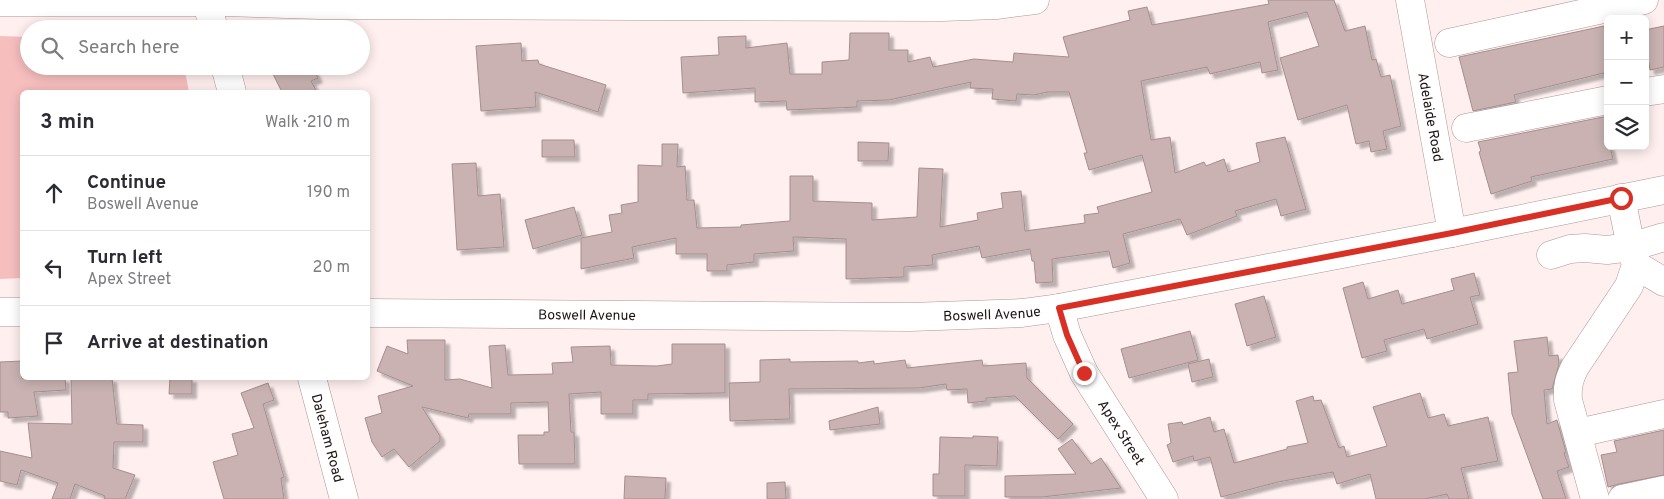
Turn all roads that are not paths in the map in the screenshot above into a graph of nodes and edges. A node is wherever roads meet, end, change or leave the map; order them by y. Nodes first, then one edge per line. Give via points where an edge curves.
1 (1034, 0) edge
2 (1410, 0) edge
3 (1644, 0) edge
4 (206, 1) edge
5 (0, 2) edge
6 (211, 20) edge
7 (1449, 43) dead end
8 (227, 75) edge
9 (1664, 89) edge
10 (231, 90) edge
11 (1649, 91) edge
12 (1604, 101) edge
13 (1466, 128) dead end
14 (1664, 190) edge
15 (1621, 198) junction
16 (1452, 233) junction
17 (1664, 237) edge
18 (1551, 255) dead end
19 (1634, 256) junction
20 (1664, 282) edge
21 (1059, 308) junction
22 (0, 312) edge
23 (20, 312) edge
24 (370, 313) edge
25 (313, 380) edge
26 (1664, 414) edge
27 (1578, 433) junction
28 (1664, 490) edge
29 (344, 499) edge
30 (1164, 499) edge
31 (1595, 499) edge
32 (1622, 499) edge

1 - 4 street via 942,7 319,5
2 - 16 street, Adelaide Road
3 - 7 street
4 - 5 street
4 - 6 street
8 - 10 street
9 - 11 street
12 - 13 street
14 - 15 street, Boswell Avenue
15 - 16 street, Boswell Avenue
15 - 19 street
16 - 21 street, Boswell Avenue
17 - 19 street
18 - 19 street via 1585,248
19 - 20 street
19 - 27 street via 1629,286 1570,378 1568,400
21 - 24 street, Boswell Avenue via 1022,313 910,317
21 - 30 street, Apex Street via 1084,373
22 - 23 street
25 - 29 street, Daleham Road
26 - 27 street
27 - 31 street
28 - 32 street

